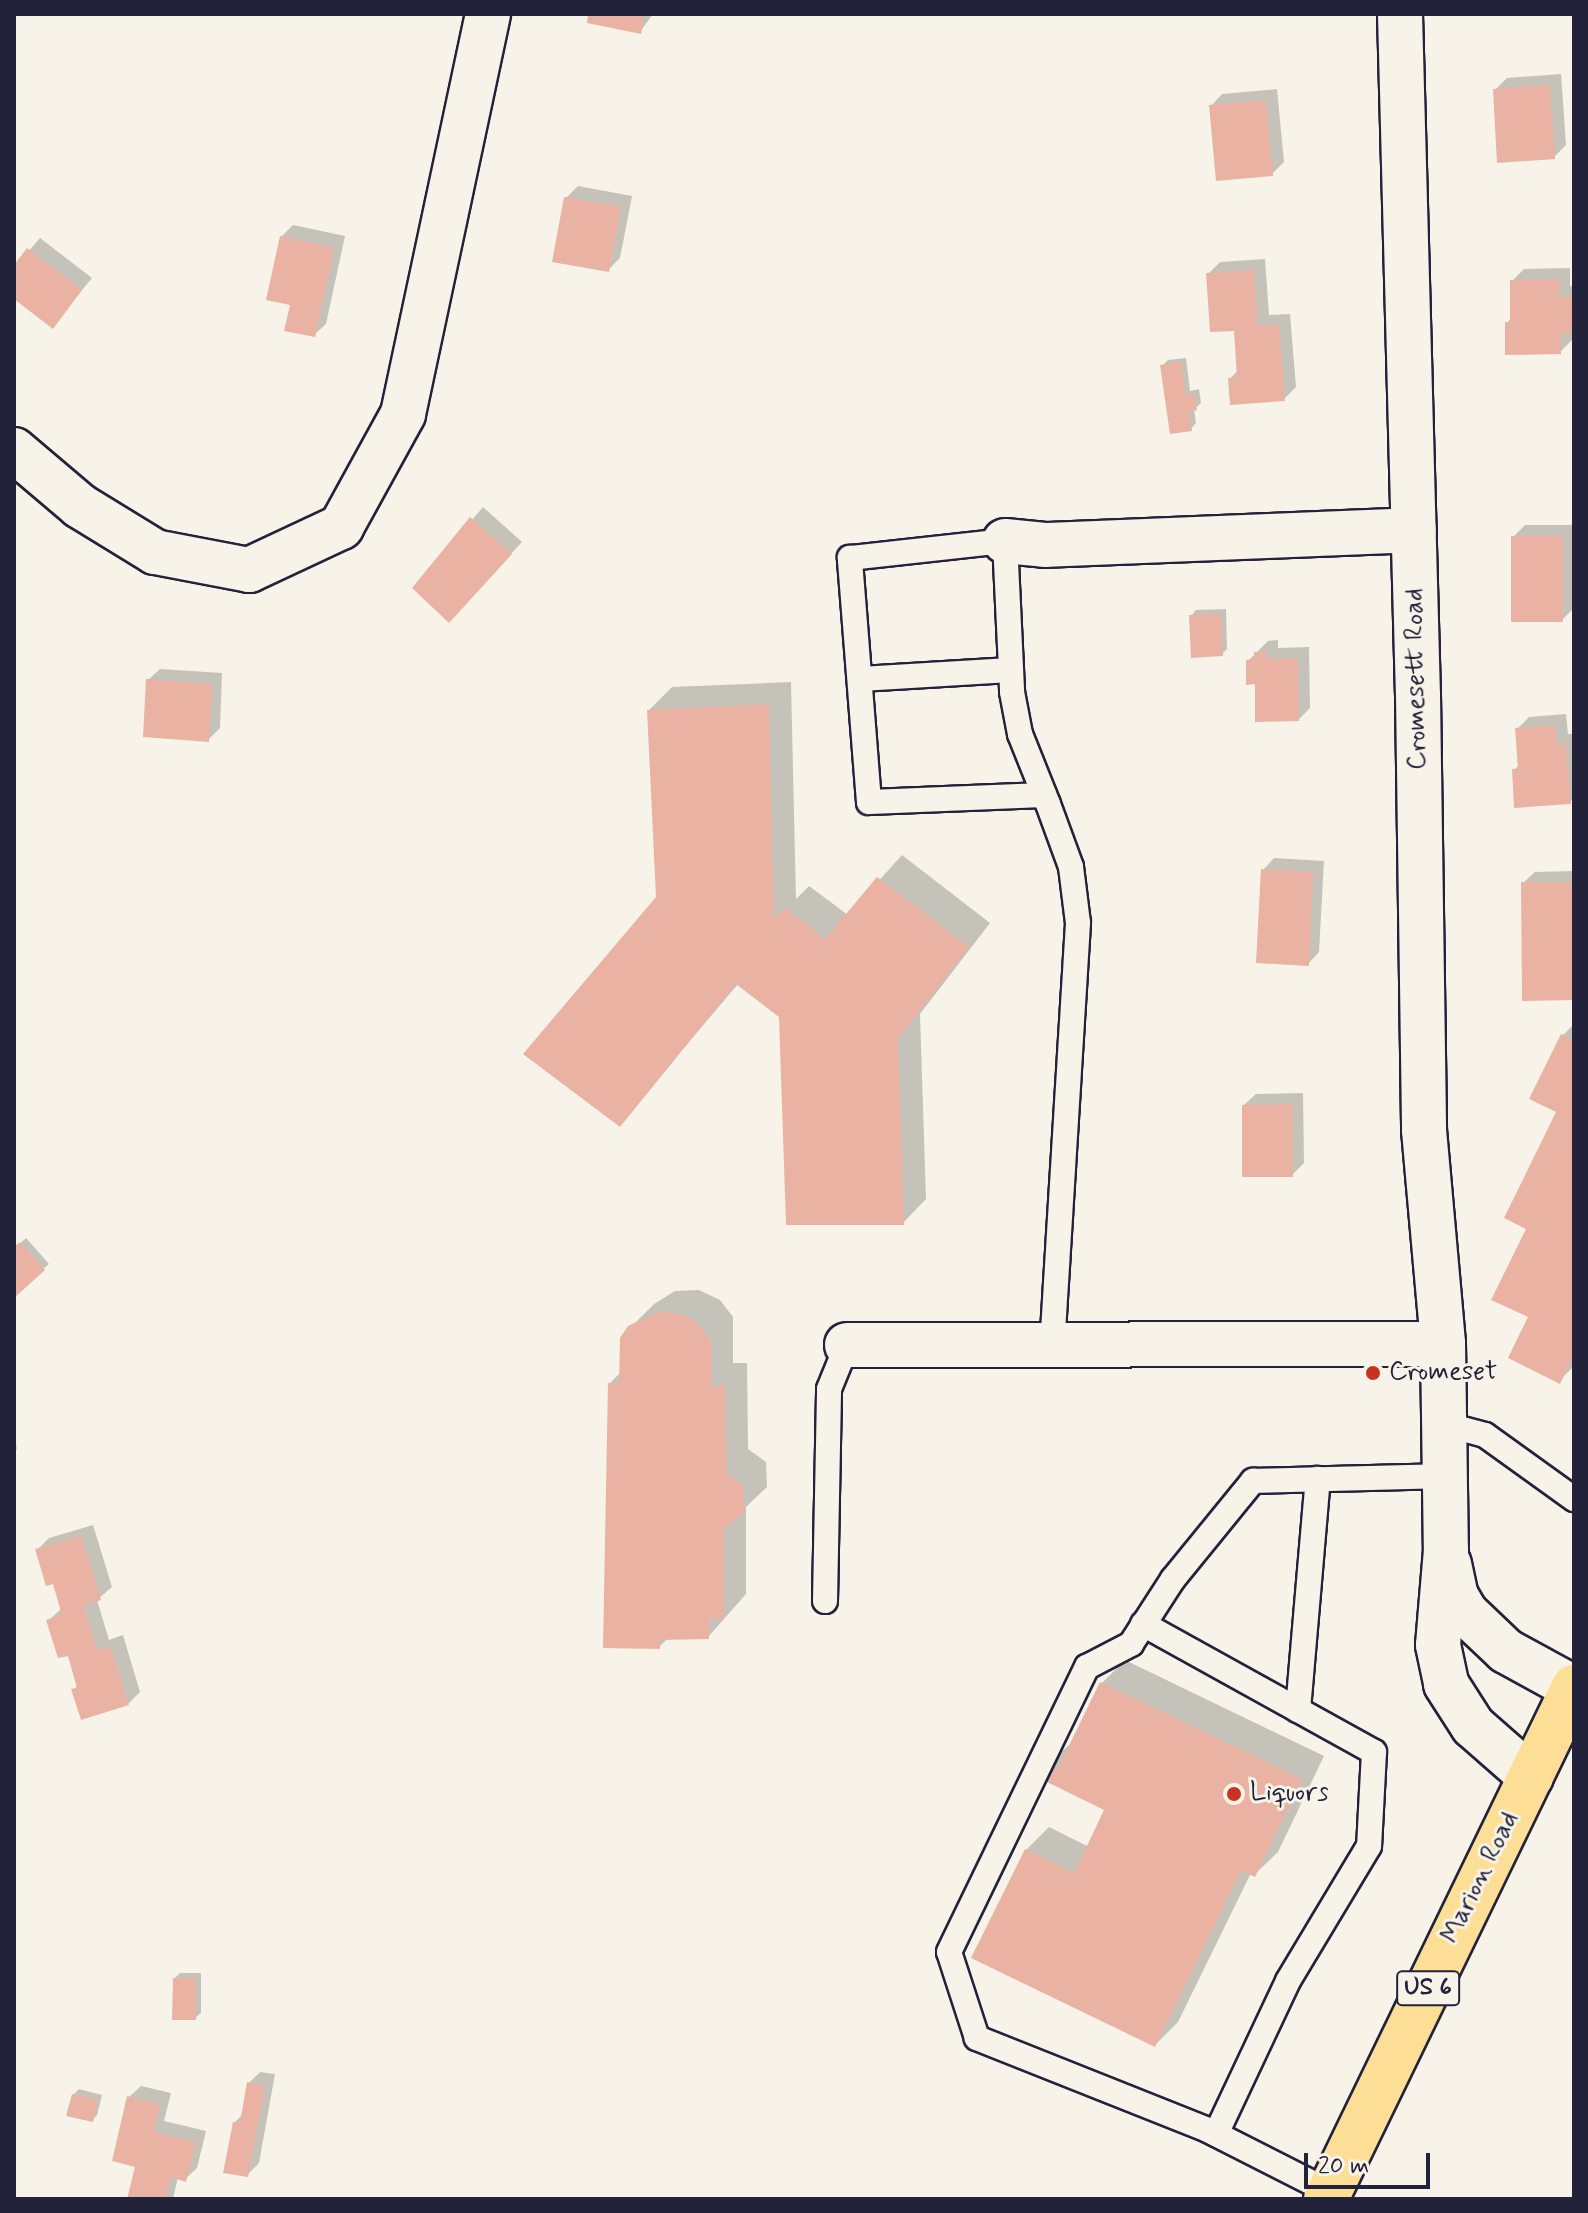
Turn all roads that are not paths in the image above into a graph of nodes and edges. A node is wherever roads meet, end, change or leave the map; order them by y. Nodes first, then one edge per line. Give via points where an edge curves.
1 (1400, 14) edge
2 (488, 15) edge
3 (14, 450) edge
4 (1414, 530) junction
5 (1005, 541) junction
6 (1011, 670) junction
7 (860, 679) junction
8 (1044, 795) junction
9 (1443, 1344) junction
10 (847, 1345) joint
11 (1052, 1345) junction
12 (1444, 1424) junction
13 (1446, 1476) junction
14 (1318, 1479) junction
15 (1574, 1499) edge
16 (1446, 1550) junction
17 (825, 1601) dead end
18 (1143, 1624) junction
19 (1574, 1687) edge
20 (1298, 1710) junction
21 (1531, 1777) junction
22 (1216, 2134) junction
23 (1328, 2196) edge

1 - 4 street, Cromesett Road
2 - 3 street via 403,414 341,527 249,570 155,552 80,506
4 - 5 street via 1045,545
4 - 9 street, Cromesett Road via 1424,1130
5 - 6 lane
5 - 7 lane via 850,558
6 - 7 lane
6 - 8 lane via 1020,734
7 - 8 lane via 869,802
8 - 11 lane via 1071,867 1078,923
9 - 11 street
9 - 12 street, Cromesett Road
10 - 11 street
10 - 17 lane via 829,1389
12 - 13 street, Cromesett Road
12 - 15 lane via 1485,1435
13 - 14 lane
13 - 16 street, Cromesett Road
14 - 18 lane via 1253,1481
14 - 20 lane
16 - 19 street via 1456,1596 1466,1613 1506,1651
16 - 21 street via 1438,1645 1446,1684 1473,1726
18 - 20 lane
18 - 22 lane via 1131,1644 1087,1667 949,1952 977,2038
19 - 21 main road, Marion Road / US 6
20 - 22 lane via 1374,1752 1369,1846 1288,1981
21 - 23 main road, Marion Road / US 6
22 - 23 lane

